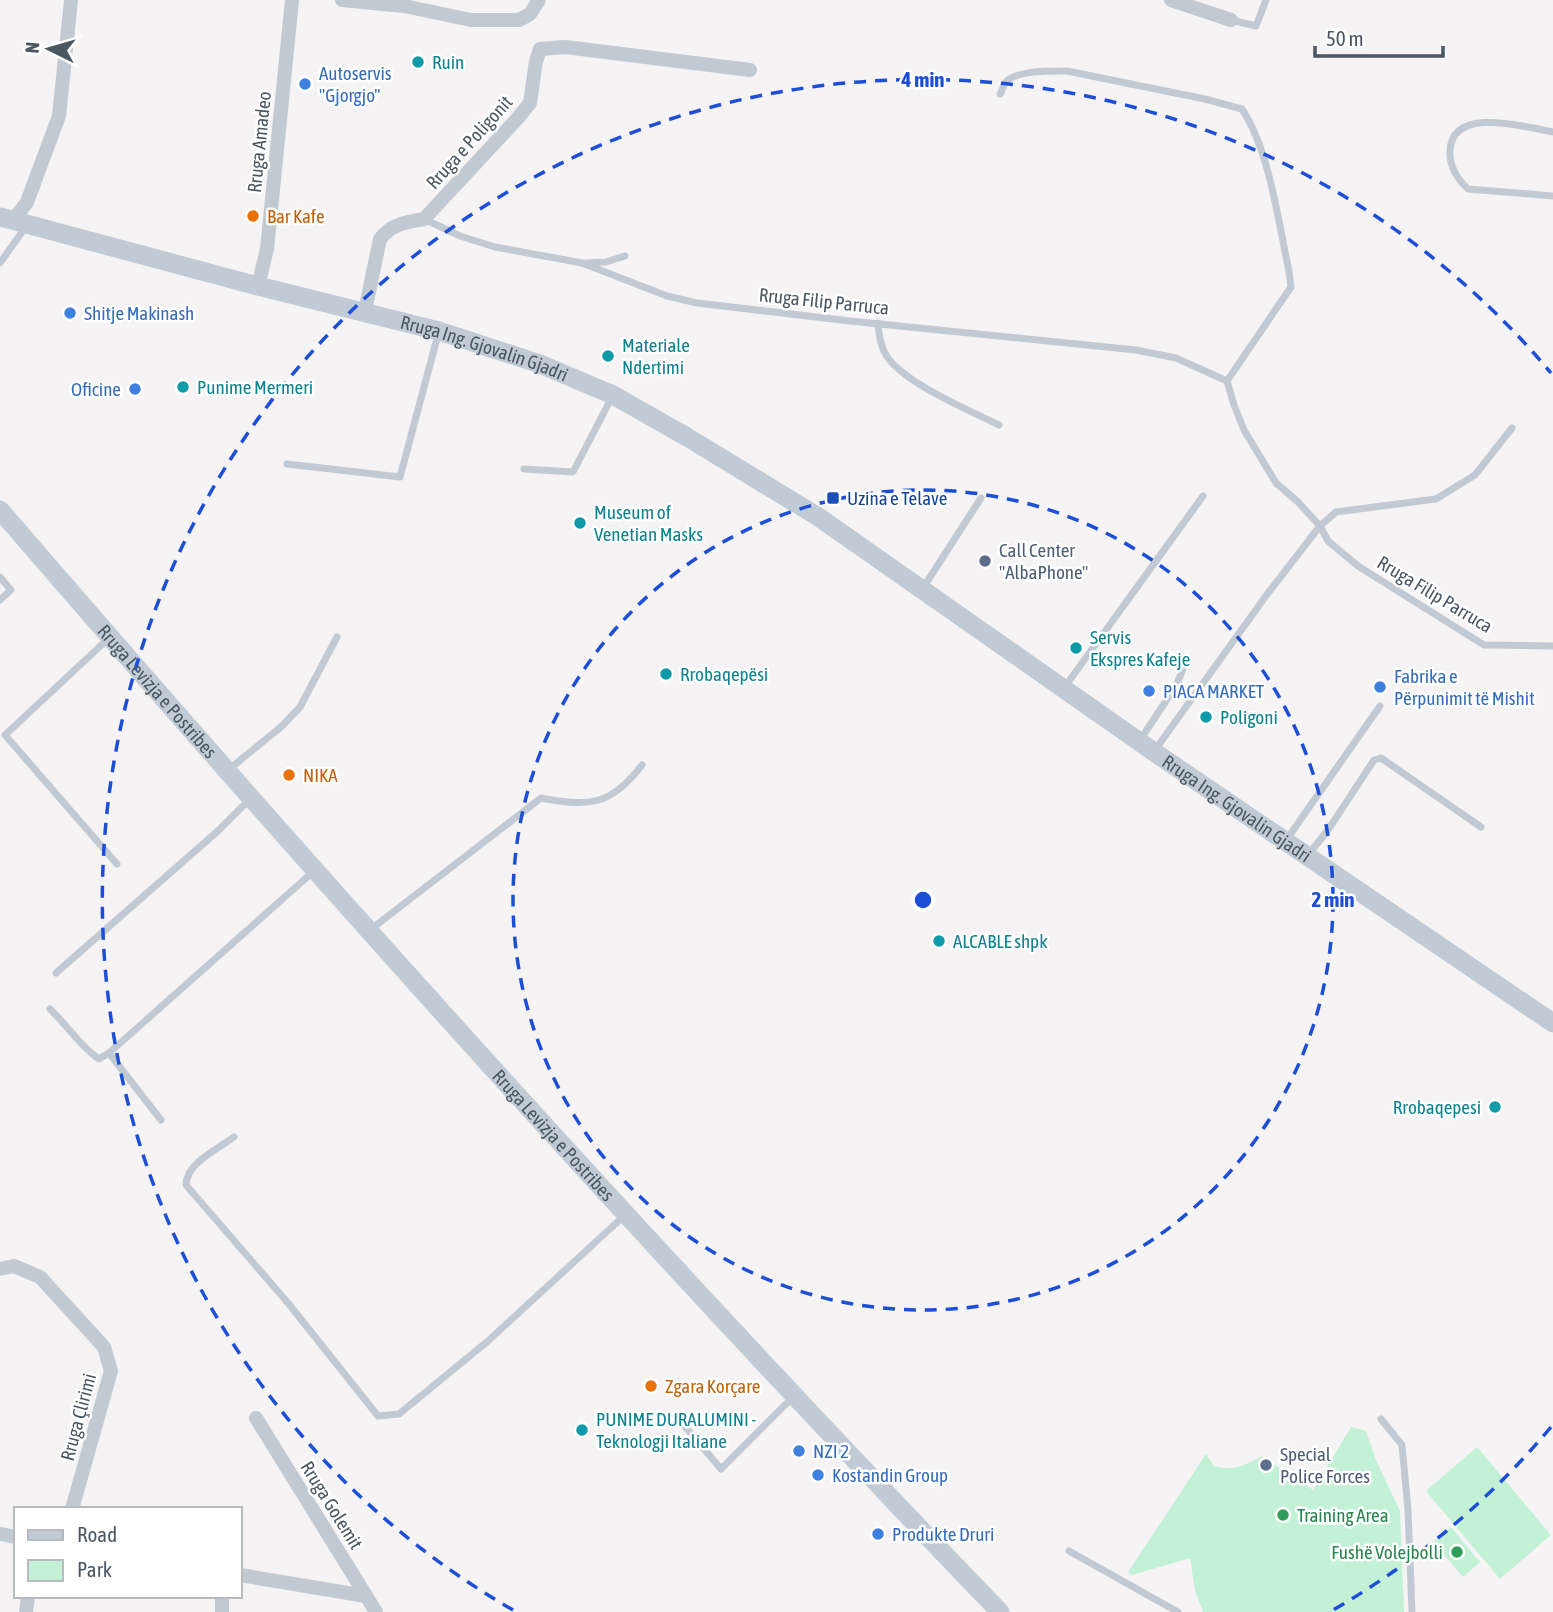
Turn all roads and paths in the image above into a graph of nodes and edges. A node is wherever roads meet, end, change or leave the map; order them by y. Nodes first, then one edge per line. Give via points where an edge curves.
1 (71, 0) edge
2 (292, 0) edge
3 (342, 0) edge
4 (538, 0) edge
5 (1171, 0) edge
6 (1266, 0) edge
7 (1231, 20) joint
8 (750, 70) dead end
9 (1000, 94) dead end
10 (1553, 132) edge
11 (1553, 196) edge
12 (424, 219) junction
13 (14, 221) edge
14 (625, 256) dead end
15 (0, 262) edge
16 (582, 263) junction
17 (258, 286) junction
18 (365, 311) junction
19 (878, 323) junction
20 (439, 331) junction
21 (1227, 381) junction
22 (613, 396) junction
23 (999, 425) dead end
24 (1512, 428) dead end
25 (286, 464) dead end
26 (524, 469) dead end
27 (1203, 496) dead end
28 (981, 498) dead end
29 (0, 510) edge
30 (1320, 526) junction
31 (0, 577) edge
32 (922, 589) junction
33 (0, 600) edge
34 (109, 637) junction
35 (337, 638) dead end
36 (1553, 646) edge
37 (1183, 668) dead end
38 (1064, 688) junction
39 (1380, 706) dead end
40 (1146, 747) junction
41 (642, 765) dead end
42 (227, 771) junction
43 (251, 798) junction
44 (1481, 827) dead end
45 (1286, 840) junction
46 (1308, 855) junction
47 (117, 864) dead end
48 (314, 871) junction
49 (368, 931) junction
50 (56, 973) dead end
51 (50, 1009) dead end
52 (1553, 1023) edge
53 (109, 1054) junction
54 (160, 1120) dead end
55 (234, 1138) dead end
56 (625, 1214) junction
57 (0, 1269) edge
58 (795, 1396) junction
59 (676, 1416) dead end
60 (256, 1418) dead end
61 (1381, 1419) dead end
62 (73, 1507) edge
63 (1069, 1551) dead end
64 (242, 1575) edge
65 (366, 1597) junction
66 (376, 1612) edge
67 (1000, 1612) edge
68 (1178, 1612) edge
69 (1412, 1612) edge

1 - 13 street via 59,116 27,202
2 - 17 street, Rruga Amadeo via 267,249
3 - 4 street via 404,6 471,20 519,20 530,14
5 - 7 street
6 - 7 lane via 1256,26
8 - 12 street, Rruga e Poligonit via 565,47 540,49 530,103
9 - 21 lane via 1013,78 1067,71 1242,109 1262,153 1291,287
10 - 11 lane via 1500,122 1466,125 1454,135 1450,150 1455,174 1468,189
12 - 16 lane, Rruga Filip Parruca via 495,247
12 - 18 street via 402,222 380,239
13 - 15 lane
13 - 17 main road, Rruga Ing. Gjovalin Gjadri
14 - 16 lane
16 - 19 lane, Rruga Filip Parruca via 697,303
17 - 18 main road, Rruga Ing. Gjovalin Gjadri
18 - 20 main road, Rruga Ing. Gjovalin Gjadri
19 - 21 lane, Rruga Filip Parruca via 1136,350 1176,358
19 - 23 lane via 879,340 888,358 906,374
20 - 22 main road, Rruga Ing. Gjovalin Gjadri via 540,364
20 - 25 lane via 400,477
21 - 30 lane, Rruga Filip Parruca via 1234,405 1276,483
22 - 26 lane via 573,472
22 - 32 main road, Rruga Ing. Gjovalin Gjadri via 773,489
24 - 30 lane via 1475,474 1436,499 1336,512
27 - 38 lane
28 - 32 lane
29 - 34 main road, Rruga Levizja e Postribes
30 - 36 lane, Rruga Filip Parruca via 1328,541 1358,566 1484,645
30 - 40 lane
31 - 33 lane via 11,590
32 - 38 main road, Rruga Ing. Gjovalin Gjadri
34 - 42 main road, Rruga Levizja e Postribes
34 - 47 lane via 5,735
35 - 42 lane via 300,707
37 - 40 lane
38 - 40 main road, Rruga Ing. Gjovalin Gjadri
39 - 45 lane
40 - 45 main road, Rruga Ing. Gjovalin Gjadri
41 - 49 lane via 614,793 594,803 541,798
42 - 43 main road, Rruga Levizja e Postribes
43 - 48 main road, Rruga Levizja e Postribes
43 - 50 lane
44 - 46 lane via 1381,758 1374,760
45 - 46 main road, Rruga Ing. Gjovalin Gjadri
46 - 52 main road, Rruga Ing. Gjovalin Gjadri
48 - 49 main road, Rruga Levizja e Postribes
48 - 53 lane
49 - 56 main road, Rruga Levizja e Postribes
51 - 53 lane via 85,1049 99,1059
53 - 54 lane
55 - 56 lane via 195,1166 186,1176 186,1185 378,1416 399,1414 488,1341
56 - 58 main road, Rruga Levizja e Postribes
57 - 62 street, Rruga Çlirimi via 14,1266 40,1277 109,1358 111,1371
58 - 59 lane via 720,1469
58 - 67 main road, Rruga Levizja e Postribes
60 - 65 street, Rruga Golemit
61 - 69 lane via 1402,1445
63 - 68 lane
64 - 65 street
65 - 66 street, Rruga Golemit

